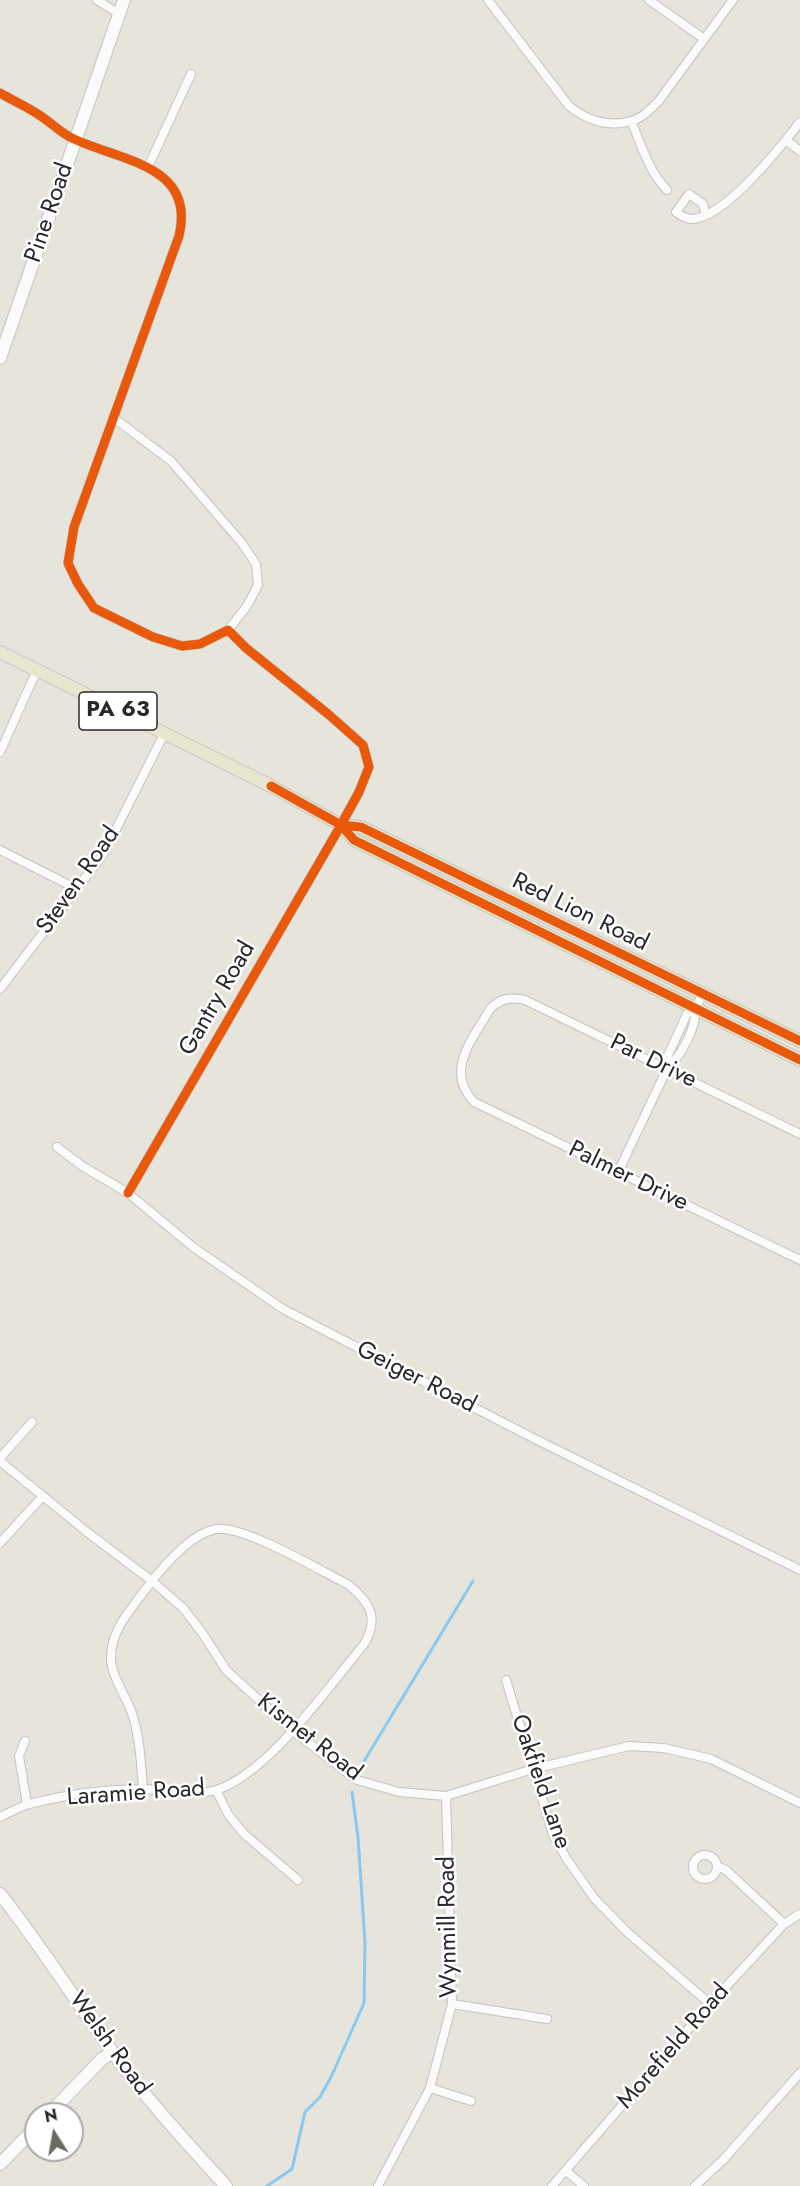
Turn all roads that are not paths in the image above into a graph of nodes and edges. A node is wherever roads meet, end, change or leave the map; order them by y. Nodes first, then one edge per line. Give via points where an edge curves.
1 (97, 0) edge
2 (124, 0) edge
3 (489, 0) edge
4 (649, 0) edge
5 (734, 0) edge
6 (119, 14) junction
7 (704, 39) junction
8 (191, 74) dead end
9 (0, 93) edge
10 (632, 122) junction
11 (799, 124) edge
12 (76, 140) junction
13 (786, 140) junction
14 (800, 151) edge
15 (148, 167) junction
16 (667, 190) dead end
17 (706, 215) dead end
18 (0, 358) edge
19 (114, 418) junction
20 (228, 630) junction
21 (0, 652) edge
22 (38, 670) junction
23 (164, 734) junction
24 (0, 752) edge
25 (341, 825) junction
26 (0, 850) edge
27 (77, 889) junction
28 (0, 989) edge
29 (704, 994) junction
30 (696, 1007) junction
31 (800, 1041) edge
32 (800, 1060) edge
33 (667, 1069) junction
34 (463, 1087) joint
35 (800, 1134) edge
36 (57, 1147) dead end
37 (618, 1172) junction
38 (128, 1193) junction
39 (800, 1260) edge
40 (32, 1422) dead end
41 (0, 1460) edge
42 (42, 1497) junction
43 (0, 1544) edge
44 (800, 1570) edge
45 (152, 1581) junction
46 (506, 1680) dead end
47 (292, 1731) junction
48 (25, 1741) dead end
49 (533, 1769) junction
50 (143, 1789) junction
51 (216, 1790) junction
52 (446, 1796) junction
53 (800, 1803) edge
54 (27, 1804) junction
55 (0, 1817) edge
56 (717, 1866) dead end
57 (298, 1880) dead end
58 (0, 1894) edge
59 (800, 1914) edge
60 (784, 1924) junction
61 (452, 2004) junction
62 (710, 2004) junction
63 (547, 2019) dead end
64 (113, 2052) junction
65 (800, 2073) edge
66 (430, 2088) junction
67 (471, 2101) dead end
68 (61, 2102) edge
69 (24, 2139) edge
70 (0, 2164) edge
71 (566, 2171) junction
72 (226, 2186) edge
73 (378, 2186) edge
74 (552, 2186) edge
75 (584, 2186) edge
76 (695, 2186) edge

1 - 6 street
2 - 6 street, Pine Road
3 - 10 street via 569,106 595,121
4 - 7 street
5 - 7 street
6 - 12 street, Pine Road
7 - 10 street via 658,102
8 - 15 street
9 - 12 street
10 - 16 street via 648,165
11 - 13 street
12 - 15 street
12 - 18 street, Pine Road
13 - 14 street
13 - 17 street via 740,192
15 - 19 street via 177,194 182,222
19 - 20 street via 171,461 256,564 258,585
19 - 20 street via 74,527 68,563 78,584 94,608 153,637 182,646 200,644
20 - 25 street, Gantry Road via 363,745 369,767
21 - 22 main road, Red Lion Road / PA 63
22 - 23 main road, Red Lion Road / PA 63
22 - 24 street
23 - 25 main road, Red Lion Road / PA 63
23 - 27 street, Steven Road via 104,853
25 - 29 main road, Red Lion Road / PA 63 via 361,827
25 - 30 main road, Red Lion Road / PA 63 via 354,840
25 - 38 street, Gantry Road
26 - 27 street
27 - 28 street, Steven Road
29 - 30 street
29 - 31 main road, Red Lion Road / PA 63
30 - 32 main road, Red Lion Road / PA 63
30 - 33 street via 696,1019 677,1058
33 - 34 street, Par Drive via 525,1000 504,999 490,1009 461,1063
33 - 35 street, Par Drive
33 - 37 street
34 - 37 street, Palmer Drive via 474,1102
36 - 38 street, Geiger Road
37 - 39 street, Palmer Drive
38 - 44 street, Geiger Road via 193,1247 283,1309
40 - 41 street
41 - 42 street, Kismet Road
42 - 43 street
42 - 45 street, Kismet Road
45 - 47 street, Kismet Road via 183,1608 226,1670
45 - 47 street, Laramie Road via 186,1545 217,1529 245,1533 349,1585 363,1597 372,1616 371,1632
45 - 50 street via 118,1628 112,1641 111,1661 132,1713
46 - 49 street, Oakfield Lane
47 - 51 street, Laramie Road via 261,1763
47 - 52 street, Kismet Road via 357,1780 399,1792
48 - 54 street via 19,1756
49 - 52 street, Kismet Road
49 - 53 street, Kismet Road via 629,1746 664,1748 711,1760
49 - 62 street, Oakfield Lane via 553,1834 594,1898
50 - 51 street, Laramie Road via 182,1793
50 - 54 street, Laramie Road
51 - 57 street via 243,1833
52 - 61 street, Wynmill Road
54 - 55 street, Laramie Road
56 - 60 street
58 - 64 street, Welsh Road
59 - 60 street, Morefield Road
60 - 62 street, Morefield Road
61 - 63 street
61 - 66 street, Wynmill Road
62 - 71 street, Morefield Road
64 - 68 street
64 - 72 street, Welsh Road via 152,2104
65 - 76 street
66 - 67 street
66 - 73 street, Wynmill Road
69 - 70 street
71 - 74 street, Morefield Road
71 - 75 street

